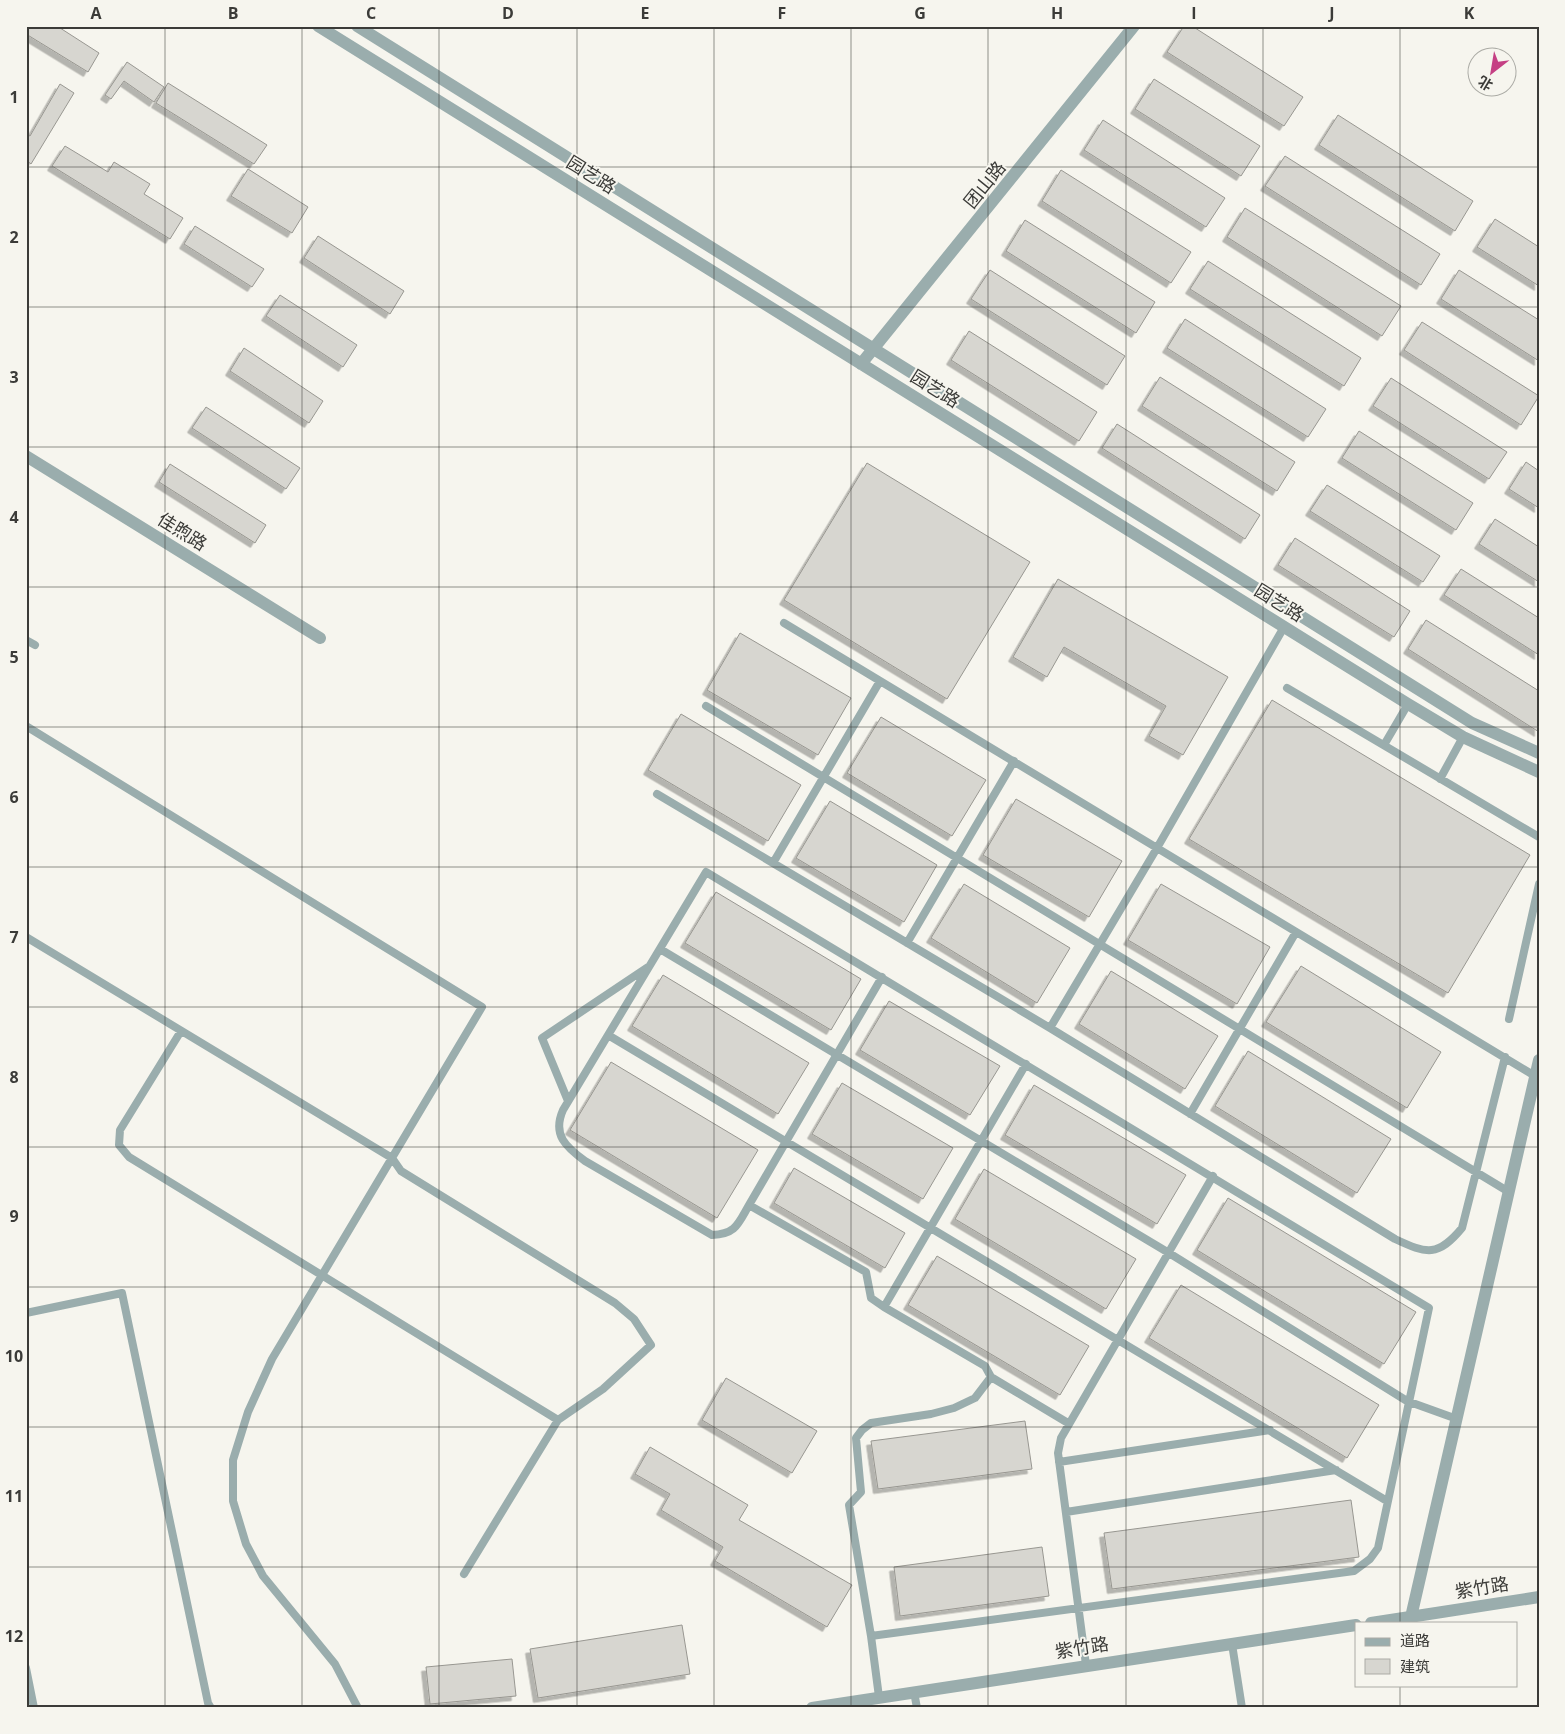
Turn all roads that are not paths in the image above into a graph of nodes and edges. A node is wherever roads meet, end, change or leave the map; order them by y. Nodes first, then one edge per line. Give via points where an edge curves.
1 (318, 26) edge
2 (357, 26) edge
3 (1134, 26) edge
4 (876, 349) junction
5 (861, 364) junction
6 (26, 456) edge
7 (784, 623) dead end
8 (1284, 627) junction
9 (320, 638) dead end
10 (26, 640) edge
11 (35, 645) dead end
12 (880, 681) junction
13 (1288, 688) dead end
14 (1408, 704) junction
15 (706, 706) dead end
16 (26, 726) edge
17 (1463, 738) junction
18 (1384, 745) junction
19 (1539, 753) edge
20 (1014, 762) junction
21 (1539, 772) edge
22 (823, 776) junction
23 (1440, 779) junction
24 (657, 794) dead end
25 (1539, 837) edge
26 (1158, 848) junction
27 (958, 857) junction
28 (773, 863) junction
29 (1539, 884) edge
30 (1296, 932) junction
31 (26, 937) edge
32 (907, 943) junction
33 (1101, 943) junction
34 (660, 950) junction
35 (650, 966) junction
36 (882, 978) junction
37 (1509, 1019) dead end
38 (1050, 1028) junction
39 (1240, 1028) junction
40 (181, 1031) junction
41 (608, 1035) junction
42 (836, 1055) junction
43 (1505, 1058) junction
44 (1539, 1060) edge
45 (1026, 1064) junction
46 (1535, 1076) junction
47 (568, 1101) junction
48 (1190, 1114) junction
49 (786, 1140) junction
50 (981, 1141) junction
51 (392, 1158) junction
52 (1476, 1172) junction
53 (1214, 1176) junction
54 (1509, 1192) junction
55 (749, 1205) junction
56 (931, 1227) junction
57 (1169, 1253) junction
58 (322, 1276) junction
59 (884, 1307) junction
60 (26, 1313) edge
61 (1118, 1338) junction
62 (991, 1377) junction
63 (1407, 1401) junction
64 (1458, 1418) junction
65 (558, 1420) junction
66 (1068, 1423) junction
67 (1270, 1430) junction
68 (1059, 1462) junction
69 (1336, 1470) junction
70 (1387, 1501) junction
71 (1066, 1512) junction
72 (464, 1574) dead end
73 (1539, 1597) edge
74 (1079, 1609) junction
75 (1412, 1617) junction
76 (1378, 1622) edge
77 (1355, 1625) edge
78 (870, 1636) junction
79 (1232, 1644) junction
80 (1086, 1666) junction
81 (26, 1668) edge
82 (914, 1692) junction
83 (879, 1697) junction
84 (840, 1706) edge
85 (34, 1708) edge
86 (211, 1708) edge
87 (358, 1708) edge
88 (812, 1708) edge
89 (917, 1708) edge
90 (1242, 1708) edge

1 - 5 street, 园艺路
2 - 4 street, 园艺路
3 - 4 street, 团山路
4 - 5 street, 团山路
4 - 19 street, 园艺路 via 1472,723
5 - 8 street, 园艺路
6 - 9 street, 佳煦路
7 - 12 lane
8 - 14 street, 园艺路
8 - 26 lane
10 - 11 lane
12 - 20 lane
12 - 22 lane
13 - 18 lane
14 - 17 street, 园艺路
14 - 18 lane
15 - 22 lane
16 - 51 lane via 482,1007
17 - 21 street, 园艺路
17 - 23 lane
18 - 23 lane
20 - 26 lane
20 - 27 lane
22 - 27 lane
22 - 28 lane
23 - 25 lane
24 - 28 lane
26 - 30 lane
26 - 33 lane
27 - 32 lane
27 - 33 lane
28 - 32 lane
29 - 37 lane
30 - 39 lane
30 - 43 lane
31 - 40 lane
32 - 38 lane
33 - 38 lane
33 - 39 lane
34 - 35 lane
34 - 36 lane via 706,872
34 - 42 lane
35 - 41 lane
35 - 47 lane via 542,1038
36 - 42 lane
36 - 45 lane
38 - 48 lane
39 - 48 lane
39 - 52 lane
40 - 51 lane
40 - 58 lane via 120,1130 119,1145 129,1157
41 - 47 lane
41 - 49 lane
42 - 49 lane
42 - 50 lane
43 - 46 lane
43 - 52 lane
44 - 46 street
45 - 50 lane
45 - 53 lane
46 - 54 street
47 - 55 lane via 557,1123 561,1139 570,1150 712,1235 725,1235 735,1228
48 - 52 lane via 1395,1239 1417,1249 1434,1251 1450,1242 1462,1228
49 - 55 lane
49 - 56 lane
50 - 56 lane
50 - 57 lane
51 - 58 lane
51 - 65 lane via 401,1171 615,1303 634,1319 651,1345 603,1389
52 - 54 lane
53 - 57 lane
53 - 63 lane via 1429,1308
54 - 64 street
55 - 59 lane via 866,1272 871,1298
56 - 59 lane
56 - 61 lane
57 - 61 lane
57 - 63 lane
58 - 65 lane
58 - 87 lane via 272,1359 248,1412 234,1460 232,1501 246,1544 262,1576 335,1664
59 - 62 lane via 985,1366
60 - 86 lane via 122,1293
61 - 66 lane
61 - 67 lane
62 - 66 lane
62 - 78 lane via 975,1398 954,1408 871,1423 856,1438 861,1492 848,1505
63 - 64 lane
63 - 70 lane
64 - 75 street
65 - 72 lane
66 - 68 lane via 1058,1453
67 - 68 lane
67 - 69 lane
68 - 71 lane
69 - 70 lane
69 - 71 lane
70 - 74 lane via 1378,1548 1354,1571
71 - 74 lane
73 - 75 street, 紫竹路
74 - 78 lane
74 - 80 lane
75 - 76 street, 紫竹路
77 - 79 street, 紫竹路
78 - 83 lane
79 - 80 street, 紫竹路
79 - 90 lane
80 - 82 street, 紫竹路
81 - 85 lane
82 - 83 street, 紫竹路
82 - 89 lane
83 - 84 street, 紫竹路
84 - 88 street, 紫竹路

